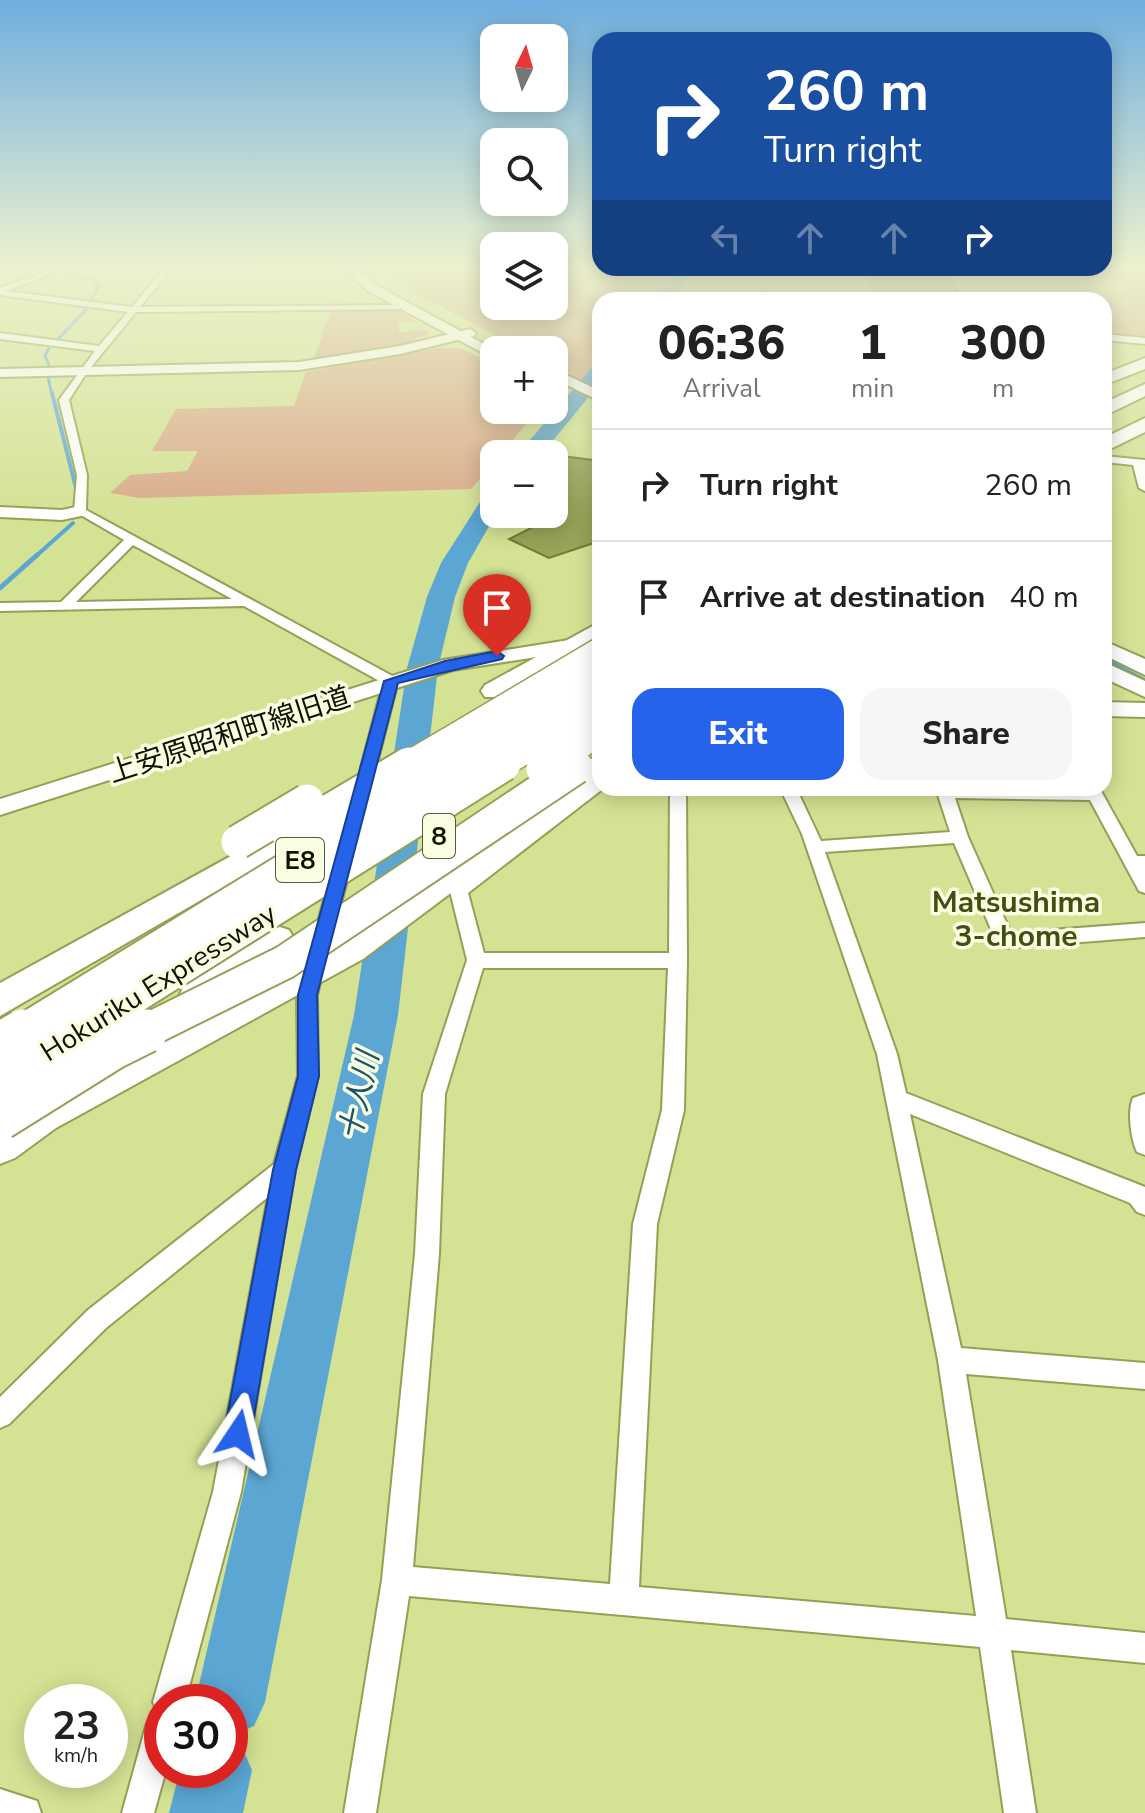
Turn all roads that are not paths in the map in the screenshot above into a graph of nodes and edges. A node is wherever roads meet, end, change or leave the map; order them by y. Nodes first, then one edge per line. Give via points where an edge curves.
1 (99, 352) edge
2 (387, 352) edge
3 (1136, 352) edge
4 (1112, 361) edge
5 (1145, 362) edge
6 (1112, 370) edge
7 (83, 371) junction
8 (0, 373) edge
9 (1145, 374) edge
10 (1112, 376) edge
11 (568, 386) edge
12 (1145, 389) edge
13 (1112, 390) edge
14 (592, 398) edge
15 (1112, 406) edge
16 (1145, 407) edge
17 (1136, 420) edge
18 (1112, 426) edge
19 (1112, 440) edge
20 (1112, 460) edge
21 (1142, 462) edge
22 (1145, 488) edge
23 (80, 511) junction
24 (0, 512) edge
25 (131, 540) junction
26 (244, 603) junction
27 (64, 606) junction
28 (0, 607) edge
29 (592, 649) edge
30 (1112, 651) edge
31 (1145, 668) edge
32 (1112, 673) edge
33 (391, 681) junction
34 (592, 682) edge
35 (1145, 690) edge
36 (592, 708) edge
37 (1112, 709) edge
38 (1145, 710) edge
39 (592, 737) edge
40 (592, 768) edge
41 (592, 769) edge
42 (678, 796) edge
43 (792, 796) edge
44 (946, 796) edge
45 (1096, 796) edge
46 (0, 807) edge
47 (960, 837) junction
48 (815, 847) junction
49 (1138, 862) edge
50 (453, 886) junction
51 (1145, 886) edge
52 (1145, 930) edge
53 (476, 960) junction
54 (678, 961) junction
55 (314, 969) junction
56 (0, 980) edge
57 (0, 1001) edge
58 (0, 1045) edge
59 (0, 1081) edge
60 (896, 1099) junction
61 (1145, 1103) edge
62 (47, 1113) junction
63 (0, 1118) edge
64 (0, 1145) edge
65 (1145, 1145) edge
66 (284, 1170) junction
67 (1145, 1204) edge
68 (951, 1360) junction
69 (1145, 1376) edge
70 (0, 1415) edge
71 (397, 1580) junction
72 (624, 1598) junction
73 (993, 1633) junction
74 (1145, 1648) edge
75 (174, 1684) edge
76 (145, 1788) edge
77 (0, 1805) edge
78 (25, 1813) edge
79 (138, 1813) edge
80 (360, 1813) edge
81 (1020, 1813) edge

1 - 7 street
2 - 7 main road via 299,366
3 - 4 highway
5 - 6 highway
5 - 10 highway
7 - 8 main road
7 - 23 street via 64,400 82,475
9 - 13 highway
11 - 14 main road
12 - 15 highway
16 - 17 highway
17 - 18 highway
17 - 19 highway
20 - 21 street
21 - 22 street
23 - 24 main road
23 - 25 street
25 - 26 street
25 - 27 street
26 - 27 street
26 - 33 street
27 - 28 street
29 - 33 main road, 上安原昭和町線旧道 via 450,664
29 - 56 highway, bridge via 495,691
29 - 57 highway, bridge via 289,835
30 - 31 main road
32 - 35 main road
33 - 46 main road, 上安原昭和町線旧道
33 - 55 street
34 - 58 highway, Hokuriku Expressway / E8, bridge
36 - 59 highway, Hokuriku Expressway / E8, bridge
37 - 38 main road
39 - 62 highway, 8, bridge via 191,999
40 - 63 highway, bridge via 285,962 112,1048
41 - 50 highway, 8
42 - 54 street
43 - 48 street
44 - 47 street
45 - 49 street
47 - 48 street
47 - 52 street via 1005,941
48 - 60 street via 887,1054
49 - 51 street
50 - 53 street
50 - 55 highway, 8
53 - 54 street
53 - 71 street via 434,1094 427,1254
54 - 72 street via 673,1110 645,1224
55 - 62 highway, 8
55 - 66 street via 307,995 308,1076
60 - 67 street via 1138,1195
60 - 68 street
61 - 65 street
62 - 64 highway, 8
66 - 70 street via 97,1319
66 - 75 street via 227,1492
68 - 69 street
68 - 73 street
71 - 72 street
71 - 80 street
72 - 73 street
73 - 74 street
73 - 81 street
76 - 79 street
77 - 78 street

